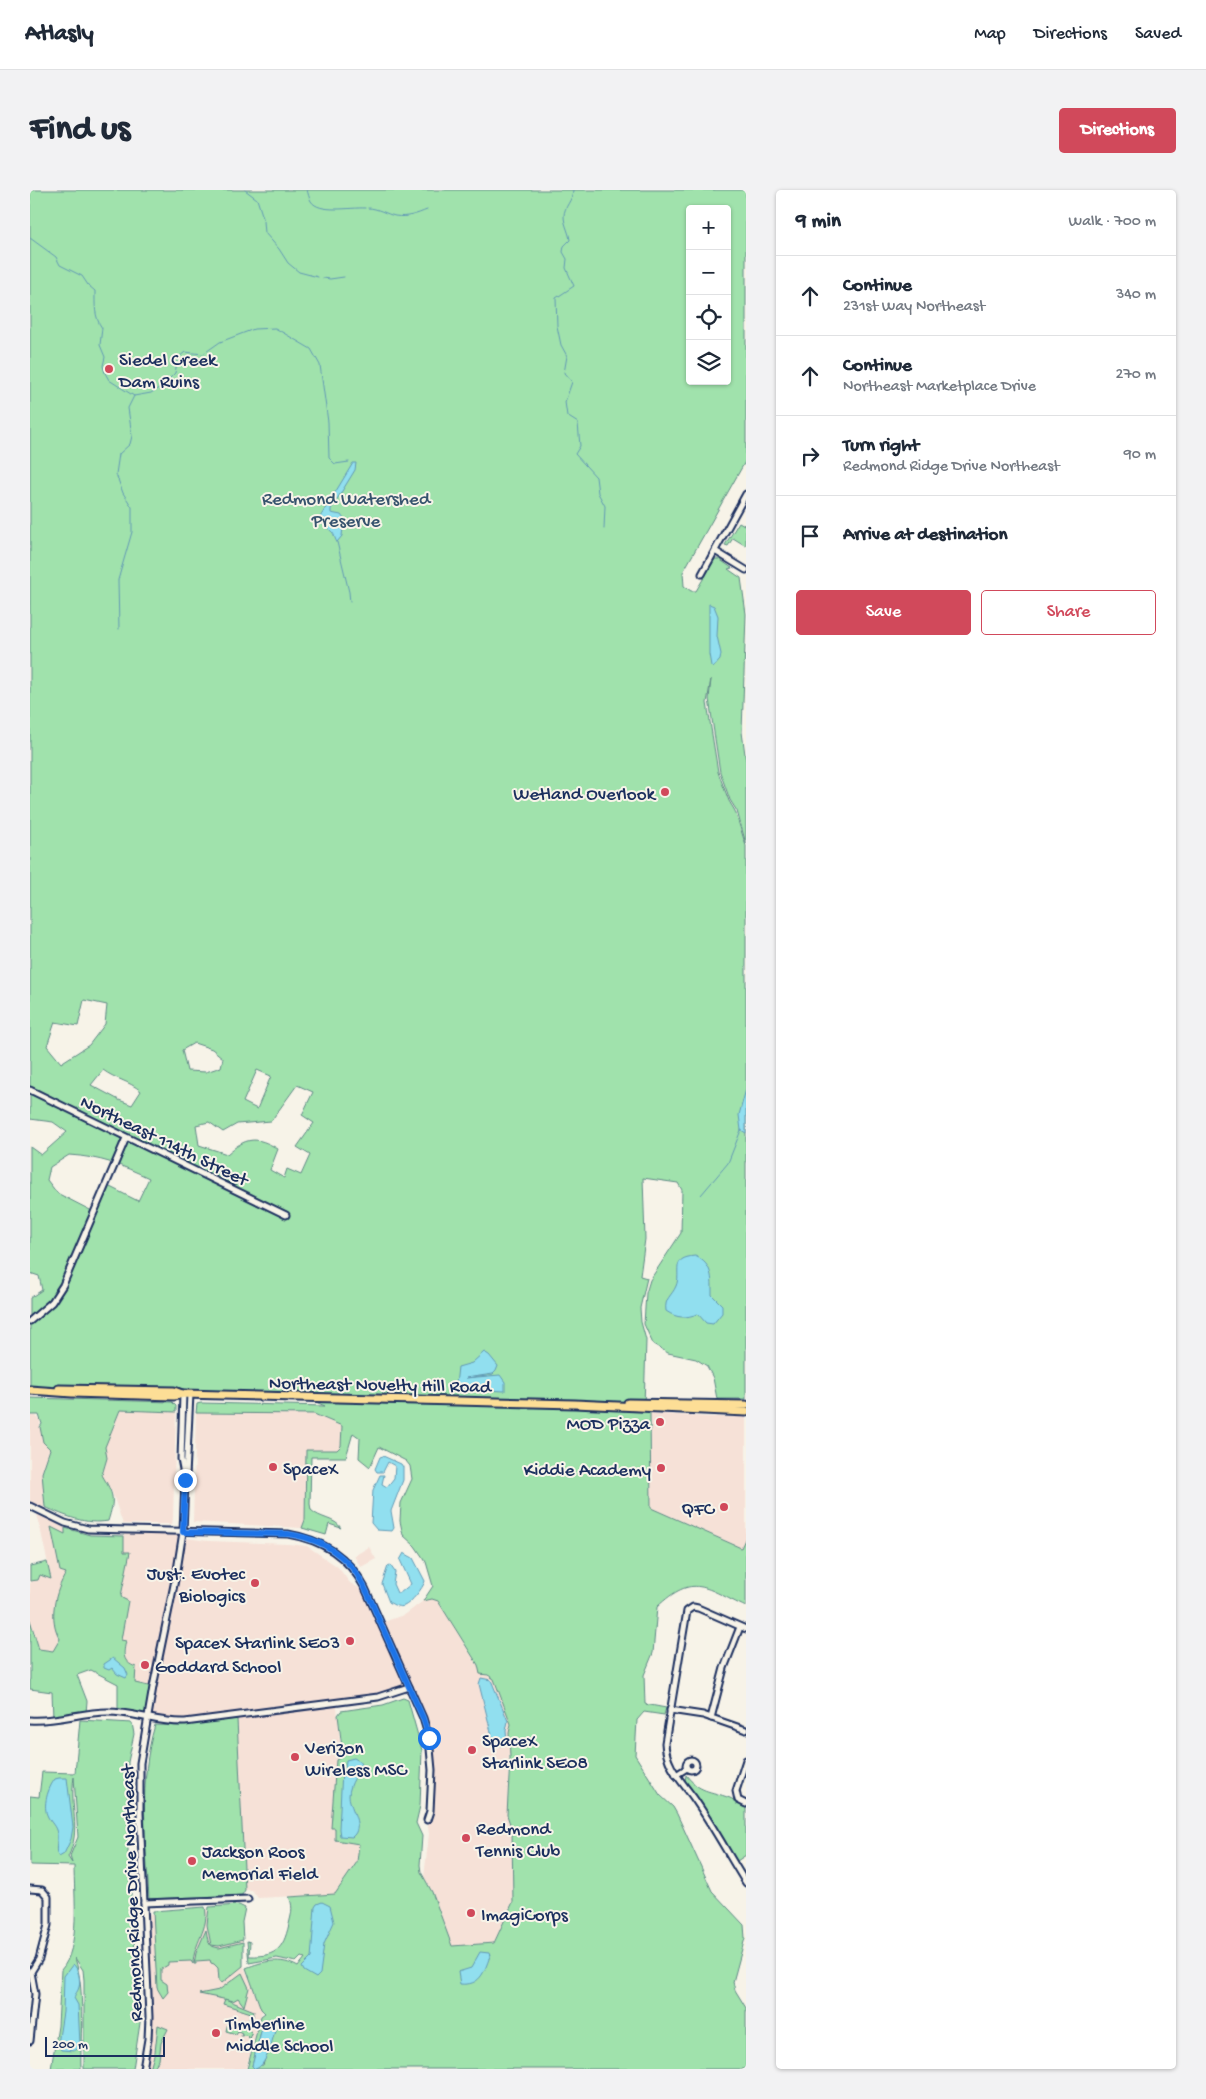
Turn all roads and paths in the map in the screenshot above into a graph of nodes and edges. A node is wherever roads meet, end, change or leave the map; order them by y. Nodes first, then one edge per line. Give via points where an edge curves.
1 (746, 494) edge
2 (714, 552) junction
3 (746, 570) edge
4 (702, 574) dead end
5 (30, 1090) edge
6 (126, 1138) junction
7 (286, 1215) dead end
8 (30, 1310) edge
9 (36, 1315) junction
10 (30, 1321) edge
11 (30, 1390) edge
12 (187, 1394) junction
13 (575, 1404) junction
14 (746, 1405) edge
15 (746, 1412) edge
16 (30, 1506) edge
17 (183, 1532) junction
18 (743, 1628) edge
19 (409, 1687) junction
20 (670, 1710) junction
21 (711, 1718) junction
22 (148, 1719) junction
23 (30, 1720) edge
24 (746, 1730) edge
25 (746, 1760) edge
26 (687, 1768) dead end
27 (676, 1775) junction
28 (746, 1804) edge
29 (427, 1820) dead end
30 (746, 1883) edge
31 (30, 1889) edge
32 (248, 1900) dead end
33 (144, 1904) junction
34 (30, 1972) edge
35 (30, 2041) edge
36 (143, 2069) edge

1 - 2 street
2 - 3 street
2 - 4 street
5 - 6 street, Northeast 114th Street
6 - 7 street, Northeast 114th Street
6 - 9 street via 63,1285 52,1302
8 - 9 street
9 - 10 street
11 - 12 main road, Northeast Novelty Hill Road via 165,1396
12 - 13 main road, Northeast Novelty Hill Road
12 - 17 street, Redmond Ridge Drive Northeast via 181,1459 185,1480
13 - 14 main road, Northeast Novelty Hill Road
13 - 15 main road, Northeast Novelty Hill Road
16 - 17 street via 65,1523 88,1529
17 - 19 street via 296,1535 318,1541 341,1556 354,1569 365,1588
17 - 22 street, Redmond Ridge Drive Northeast
18 - 20 street via 698,1608 690,1608 685,1614
18 - 21 street via 724,1668
19 - 22 street via 378,1698 185,1722
19 - 29 street via 424,1722 432,1755
20 - 21 street
20 - 27 street via 665,1747 668,1763
21 - 24 street
22 - 23 street via 118,1712 89,1712
22 - 33 street, Redmond Ridge Drive Northeast via 140,1773
25 - 28 street via 736,1791 738,1800
26 - 27 street
27 - 30 street
31 - 34 street via 42,1890 46,1894 48,1925 39,1959
32 - 33 street
33 - 36 street, Redmond Ridge Drive Northeast via 149,2017
34 - 35 street via 35,1994

